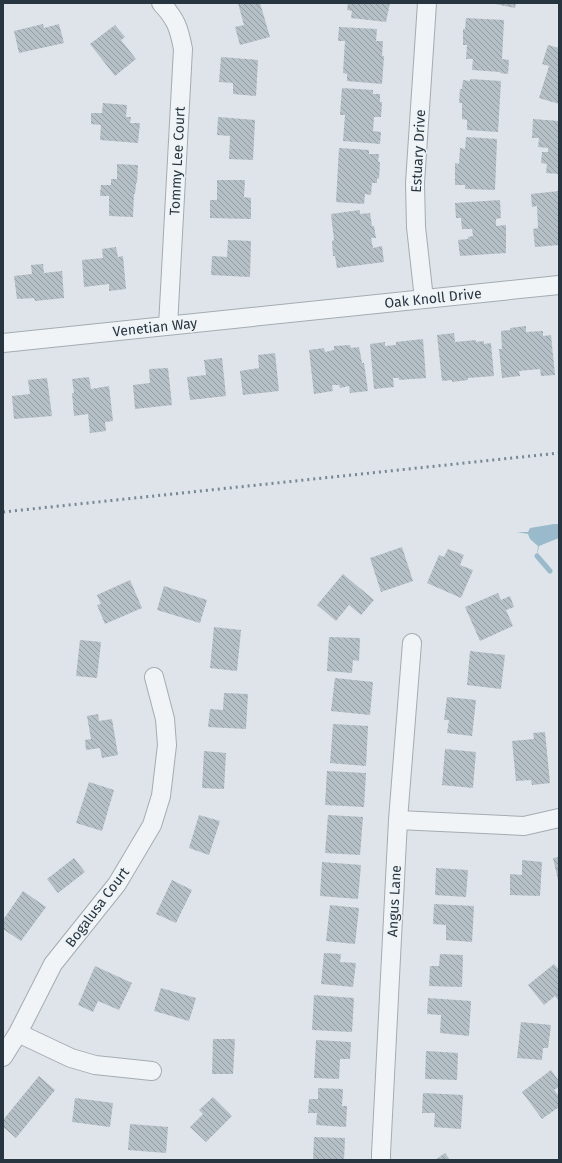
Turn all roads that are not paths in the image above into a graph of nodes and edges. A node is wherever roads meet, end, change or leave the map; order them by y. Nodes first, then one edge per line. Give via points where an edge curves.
1 (161, 3) edge
2 (427, 3) edge
3 (559, 285) edge
4 (424, 299) junction
5 (307, 312) joint
6 (168, 326) junction
7 (3, 343) edge
8 (412, 643) dead end
9 (154, 677) dead end
10 (559, 818) edge
11 (398, 820) junction
12 (18, 1033) junction
13 (3, 1057) edge
14 (152, 1071) dead end
15 (382, 1160) edge

1 - 6 street, Tommy Lee Court via 178,27 183,49
2 - 4 street, Estuary Drive via 416,183 416,227
3 - 4 street, Oak Knoll Drive
4 - 5 street, Oak Knoll Drive
5 - 6 street, Venetian Way
6 - 7 street, Venetian Way
8 - 11 street, Angus Lane
9 - 12 street, Bogalusa Court via 165,719 167,746 161,796 152,825 118,884 53,964
10 - 11 street via 524,826
11 - 15 street, Angus Lane
12 - 13 street, Bogalusa Court
12 - 14 street via 71,1058 95,1065

